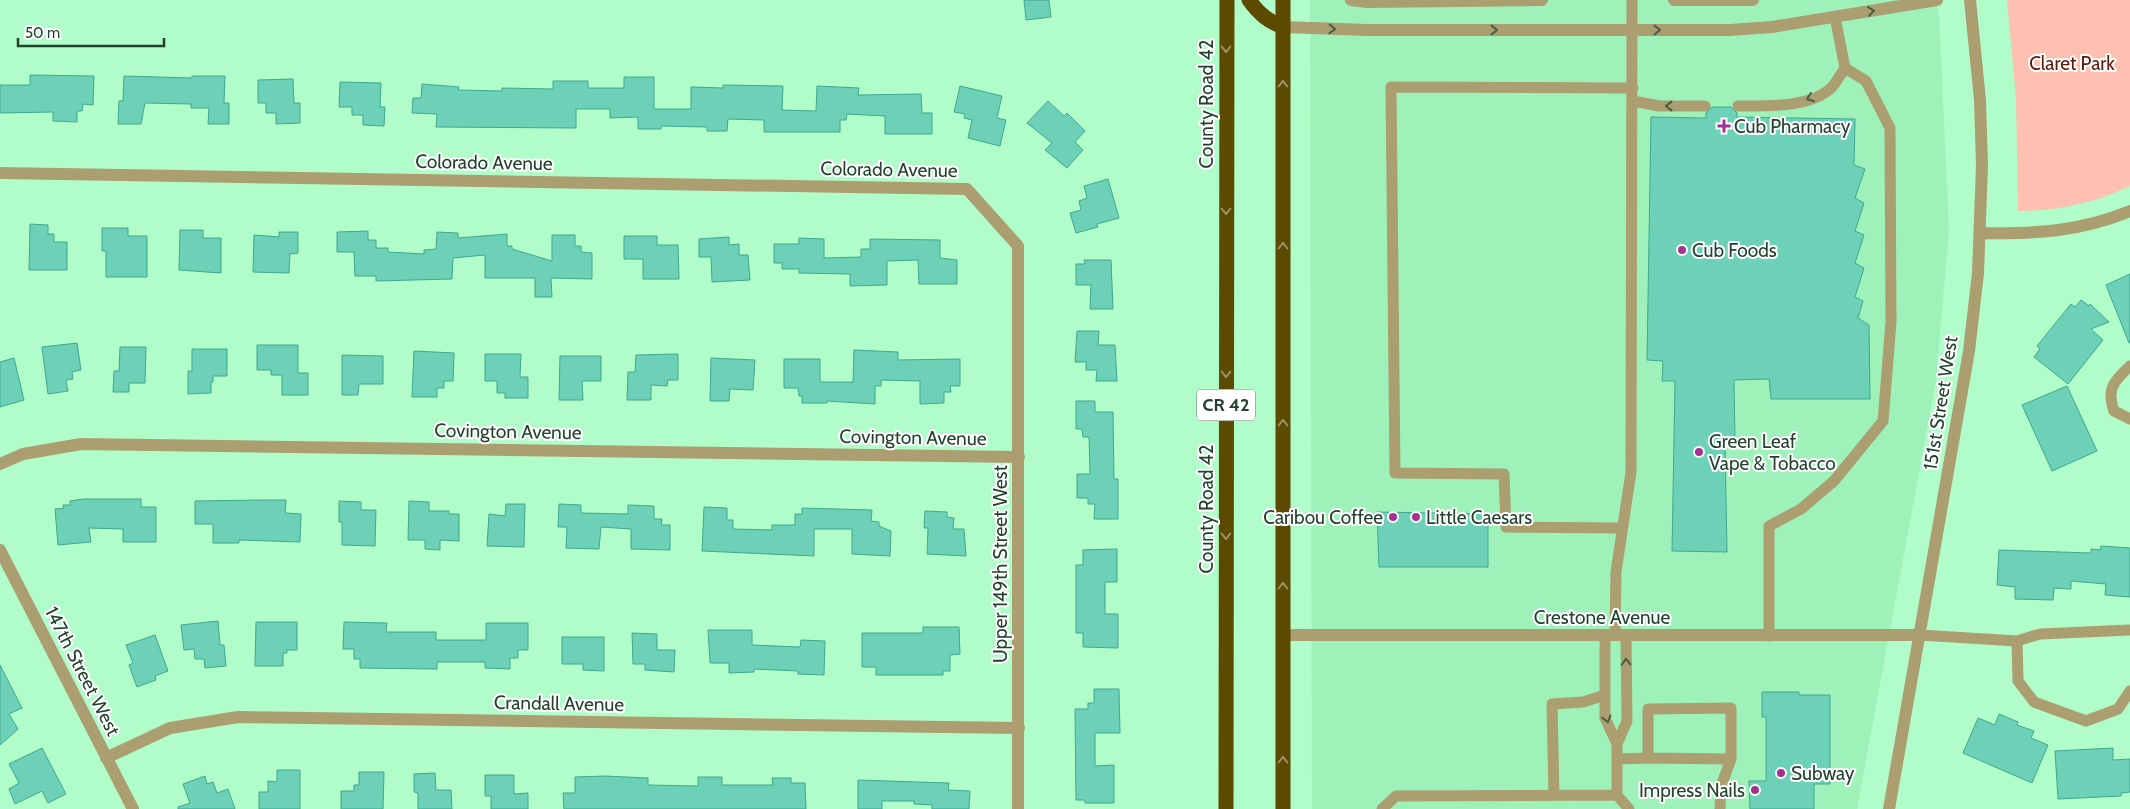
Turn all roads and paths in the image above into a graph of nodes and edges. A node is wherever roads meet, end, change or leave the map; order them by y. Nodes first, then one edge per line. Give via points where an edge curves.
1 (1226, 0) edge
2 (1249, 0) edge
3 (1283, 0) edge
4 (1351, 0) edge
5 (1542, 0) edge
6 (1632, 0) edge
7 (1674, 0) edge
8 (1753, 0) edge
9 (1937, 0) edge
10 (1970, 0) edge
11 (1835, 17) junction
12 (1283, 27) junction
13 (1632, 30) junction
14 (1845, 68) junction
15 (1633, 88) junction
16 (1633, 100) junction
17 (1705, 106) dead end
18 (1738, 106) dead end
19 (0, 172) edge
20 (967, 189) joint
21 (2130, 211) edge
22 (1980, 233) junction
23 (2130, 366) edge
24 (2130, 419) edge
25 (1018, 457) junction
26 (0, 464) edge
27 (1622, 528) junction
28 (0, 550) edge
29 (2130, 630) edge
30 (1283, 635) junction
31 (1920, 635) junction
32 (1615, 636) junction
33 (1769, 636) junction
34 (2017, 641) junction
35 (2130, 691) edge
36 (1605, 695) junction
37 (1019, 728) junction
38 (1617, 744) junction
39 (106, 758) junction
40 (1648, 758) junction
41 (1617, 759) junction
42 (1731, 759) junction
43 (1617, 794) junction
44 (1554, 795) junction
45 (133, 809) edge
46 (1018, 809) edge
47 (1226, 809) edge
48 (1283, 809) edge
49 (1382, 809) edge
50 (1629, 809) edge
51 (1720, 809) edge
52 (1889, 809) edge

1 -> 47 highway, County Road 42 / CR 42
2 - 12 highway via 1270,22
3 - 12 highway
4 - 5 street
6 - 13 lane
7 - 8 street
11 -> 9 street
10 - 22 street, 151st Street West via 1980,100
13 -> 11 street via 1752,29
11 - 14 lane
12 -> 13 street
30 -> 12 highway
13 - 15 lane
14 -> 18 lane via 1831,88 1810,100 1774,106
14 - 33 lane via 1866,81 1890,128 1891,322 1883,421 1834,481 1801,509 1769,526
15 - 16 lane
15 - 27 lane via 1391,87 1395,473 1504,474 1506,527
17 -> 16 lane via 1659,106
16 - 27 lane via 1631,472
19 - 20 street, Colorado Avenue
20 - 25 street, Upper 149th Street West via 1018,246
21 - 22 street via 2100,222 2058,231
22 - 31 street, 151st Street West via 1969,351
23 - 24 lane via 2115,380 2109,398 2114,411
25 - 26 street, Covington Avenue via 81,444 22,454
25 - 37 street, Upper 149th Street West
27 - 32 lane via 1616,572
28 - 39 street, 147th Street West
29 - 34 lane via 2040,634
30 - 32 street, Crestone Avenue
48 -> 30 highway
31 - 33 street, Crestone Avenue
31 - 34 lane
31 - 52 street, 151st Street West
32 - 33 street, Crestone Avenue
32 - 36 lane
38 -> 32 lane via 1626,721
34 - 35 lane via 2018,680 2034,702 2086,721 2118,709
36 -> 38 lane via 1605,718
36 - 44 lane via 1583,702 1552,704
37 - 39 street, Crandall Avenue via 238,717 170,728
37 - 46 street, Upper 149th Street West
38 - 41 lane
39 - 45 street, 147th Street West
40 - 41 lane
40 - 42 lane
40 - 42 lane via 1648,709 1731,708
41 - 43 lane
42 - 51 lane via 1721,786
43 - 44 lane
43 - 50 lane
44 - 49 lane via 1396,796

